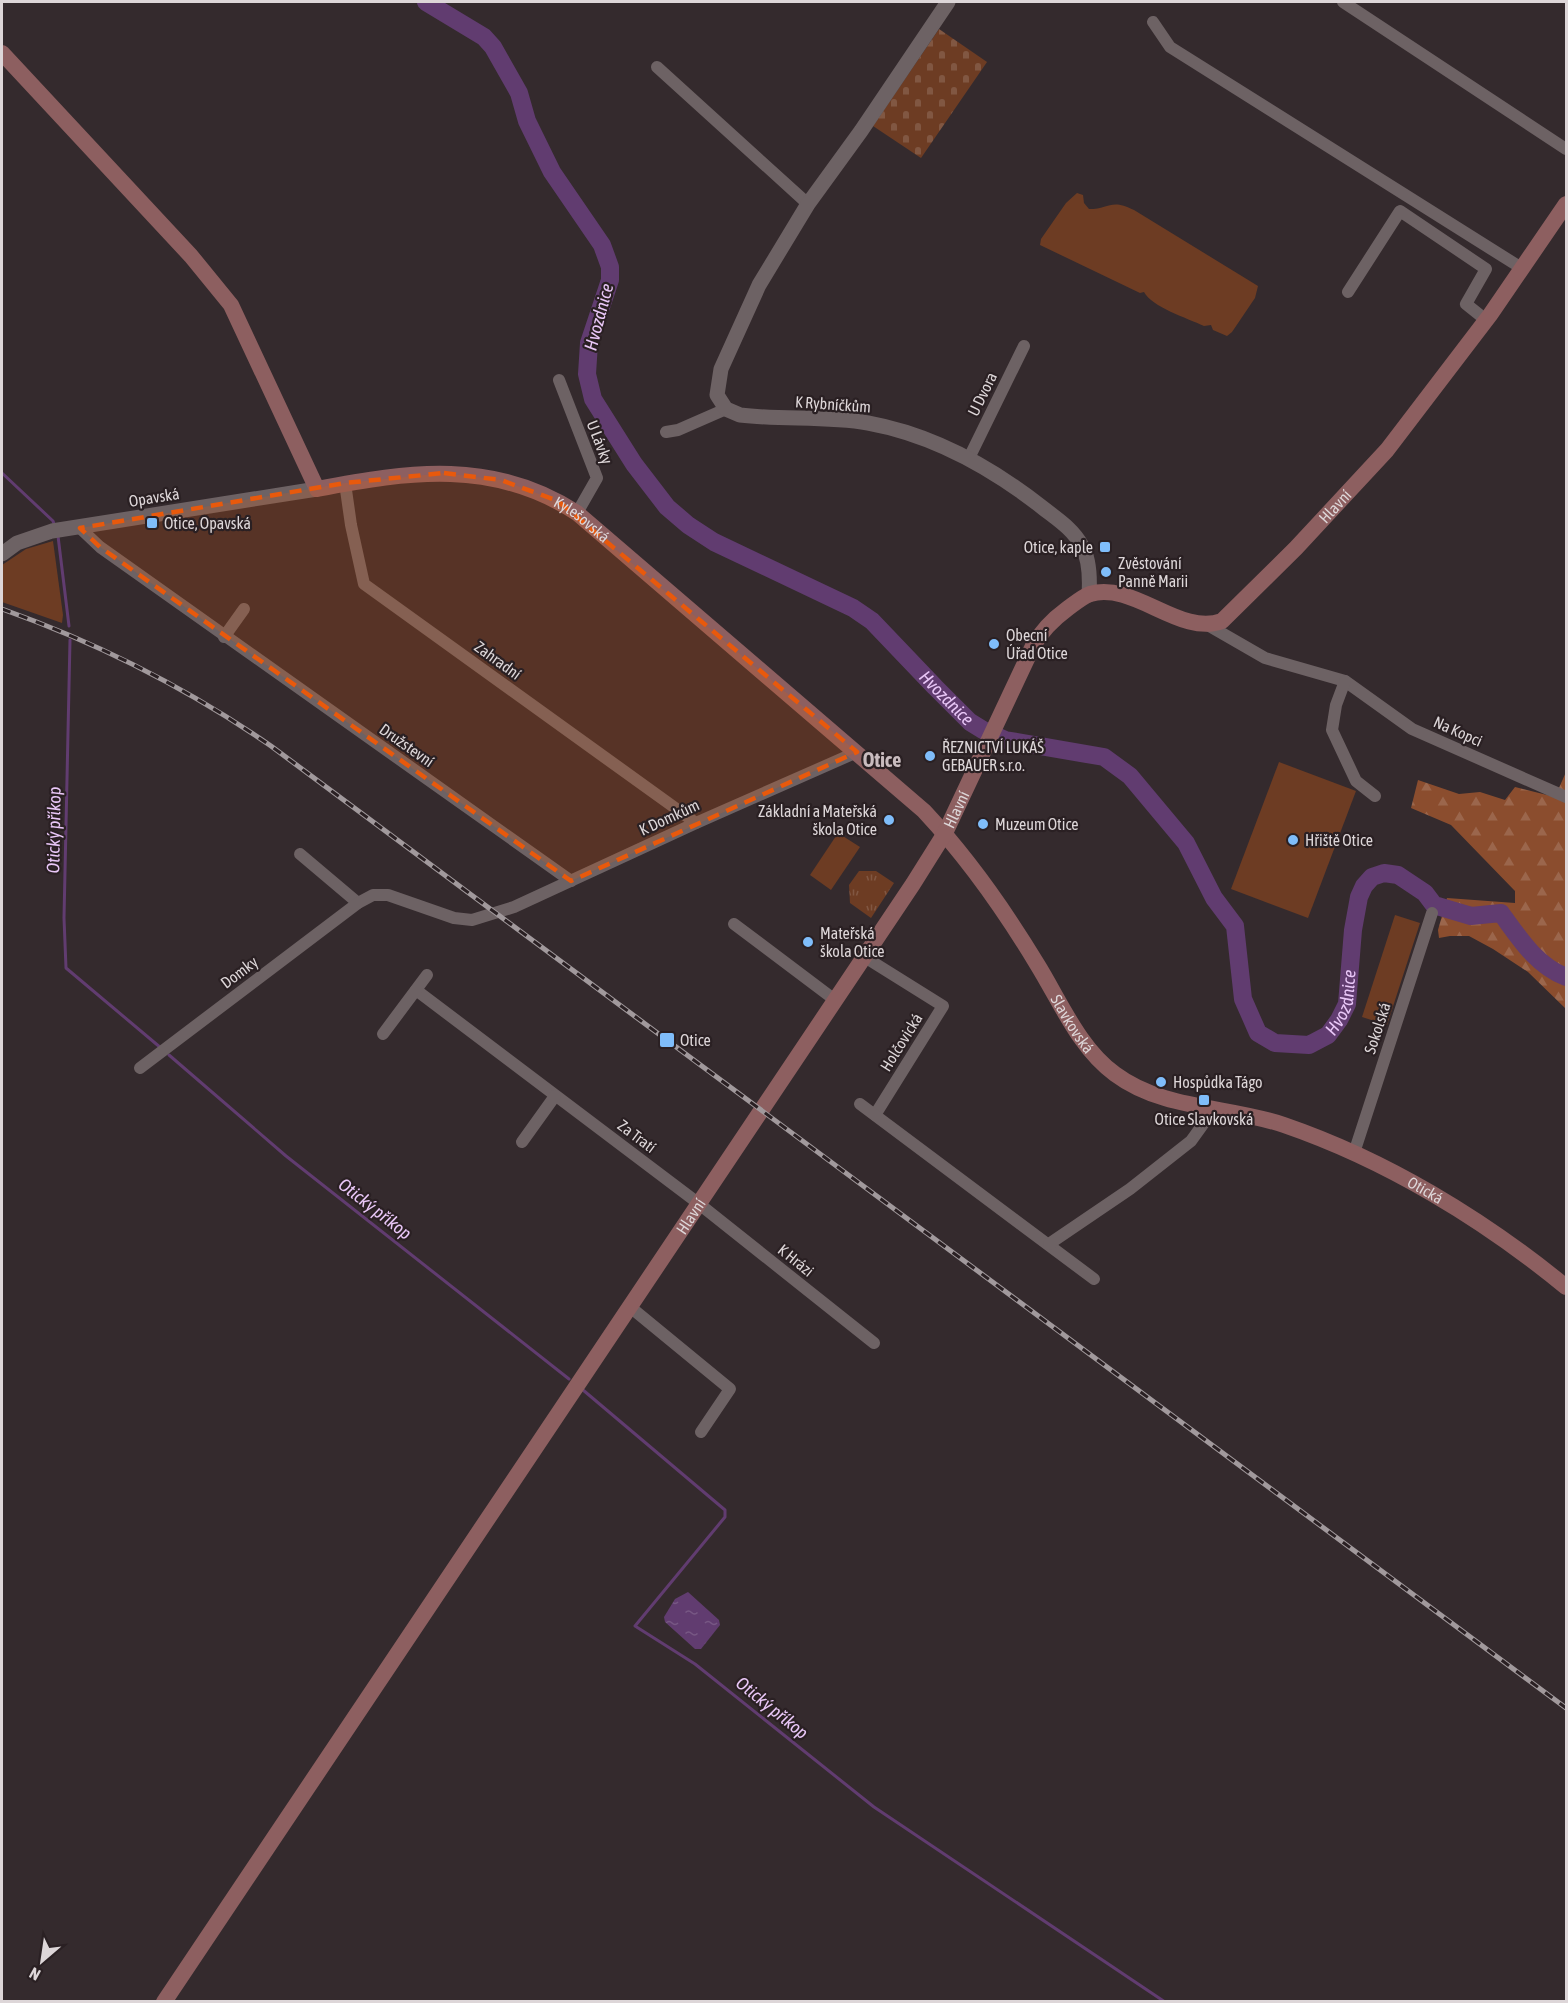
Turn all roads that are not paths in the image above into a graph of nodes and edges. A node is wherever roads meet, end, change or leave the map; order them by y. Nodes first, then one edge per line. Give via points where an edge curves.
1 (948, 2) edge
2 (1343, 2) edge
3 (1153, 22) dead end
4 (2, 53) edge
5 (657, 68) dead end
6 (1566, 149) edge
7 (808, 204) junction
8 (1566, 204) edge
9 (1523, 268) junction
10 (1348, 292) dead end
11 (1486, 320) junction
12 (1024, 346) dead end
13 (559, 380) dead end
14 (726, 409) junction
15 (666, 432) dead end
16 (969, 458) junction
17 (345, 483) junction
18 (317, 489) junction
19 (577, 513) junction
20 (65, 529) junction
21 (2, 554) edge
22 (1089, 595) junction
23 (244, 609) dead end
24 (1206, 624) junction
25 (224, 637) junction
26 (1346, 681) junction
27 (856, 752) junction
28 (1375, 796) dead end
29 (1566, 797) edge
30 (696, 823) junction
31 (945, 833) junction
32 (300, 854) dead end
33 (571, 881) junction
34 (358, 903) junction
35 (495, 912) joint
36 (1432, 913) dead end
37 (734, 924) dead end
38 (863, 956) junction
39 (427, 975) dead end
40 (416, 990) junction
41 (835, 1000) junction
42 (383, 1034) dead end
43 (140, 1068) dead end
44 (555, 1096) junction
45 (860, 1104) dead end
46 (1214, 1109) junction
47 (875, 1115) junction
48 (1271, 1121) joint
49 (522, 1142) dead end
50 (1354, 1153) junction
51 (698, 1203) junction
52 (1049, 1244) junction
53 (1094, 1279) dead end
54 (1566, 1287) edge
55 (629, 1306) junction
56 (874, 1343) dead end
57 (701, 1431) dead end
58 (164, 2001) edge

1 - 7 street
2 - 6 street
3 - 9 street via 1170,47
4 - 18 main road via 191,256 231,305
5 - 7 street
7 - 14 street via 759,285 721,369 717,395
8 - 9 main road, Hlavní
9 - 11 main road, Hlavní
10 - 11 street via 1400,211 1486,269 1466,304
11 - 24 main road, Hlavní via 1388,450 1222,621
12 - 16 street, U Dvora
13 - 19 street, U Lávky via 597,478
14 - 15 street
14 - 16 street, K Rybníčkům via 759,418 868,423 927,440
16 - 22 street, K Rybníčkům via 1022,491 1073,533 1086,556
17 - 18 main road, Kylešovská
17 - 19 main road, Kylešovská via 423,474 468,474 533,490
17 - 30 street, Zahradní via 364,584
18 - 20 street, Opavská
19 - 27 main road, Kylešovská
20 - 21 street, Opavská via 17,543
20 - 25 street, Družstevní via 100,548
22 - 24 main road via 1125,596
22 - 31 main road, Hlavní via 1047,624 1033,646
23 - 25 street
24 - 26 street, Na Kopci via 1265,658
25 - 33 street, Družstevní
26 - 28 street via 1336,705 1332,730 1356,781
26 - 29 street, Na Kopci via 1412,729
27 - 30 street, K Domkům
27 - 31 main road, Kylešovská
30 - 33 street, K Domkům
31 - 38 main road, Hlavní
31 - 46 main road, Slavkovská via 992,895 1097,1058 1123,1080 1149,1093
32 - 34 street
33 - 35 street, K Domkům
34 - 35 street, Domky via 373,895 388,896 454,918 472,920
34 - 43 street, Domky
36 - 50 street, Sokolská
37 - 41 street
38 - 41 main road, Hlavní
38 - 47 street, Holčovická via 943,1006
39 - 40 street
40 - 42 street
40 - 44 street, Za Tratí
41 - 51 main road, Hlavní
44 - 49 street
44 - 51 street, Za Tratí
45 - 47 street
46 - 48 main road, Slavkovská
46 - 52 street via 1191,1141
47 - 52 street
48 - 50 main road, Otická
50 - 54 main road, Otická via 1490,1230
51 - 55 main road, Hlavní
51 - 56 street, K Hrázi
52 - 53 street
55 - 57 street via 730,1389
55 - 58 main road, Hlavní

